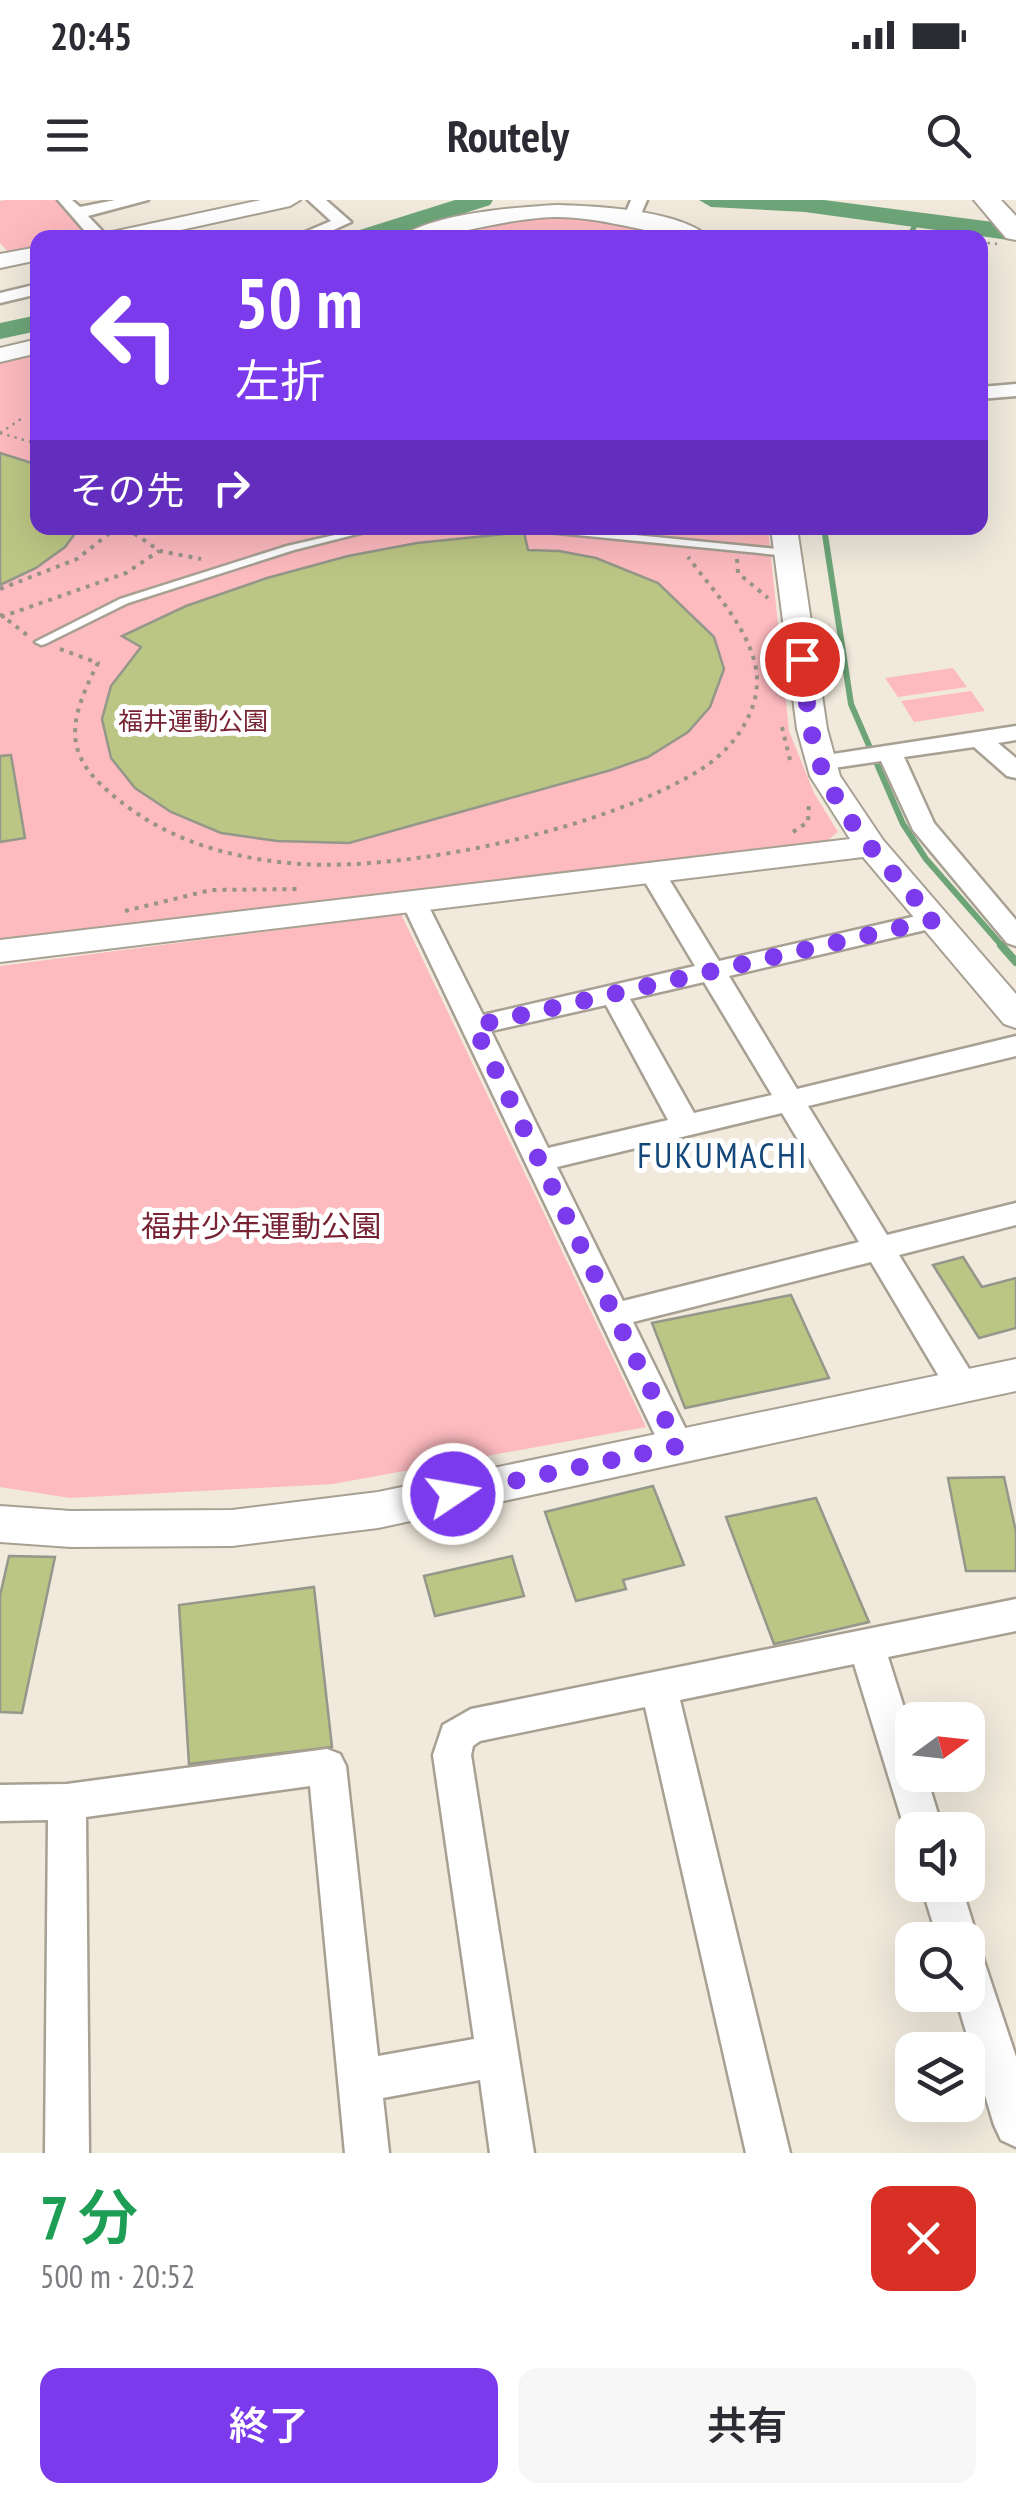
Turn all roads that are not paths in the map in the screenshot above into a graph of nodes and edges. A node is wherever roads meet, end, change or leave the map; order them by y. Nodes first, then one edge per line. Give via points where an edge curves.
1 (140, 200) edge
2 (290, 200) edge
3 (316, 200) edge
4 (70, 206) edge
5 (636, 207) edge
6 (93, 230) edge
7 (149, 230) edge
8 (320, 230) edge
9 (439, 230) edge
10 (683, 230) edge
11 (30, 254) edge
12 (2, 258) edge
13 (30, 292) edge
14 (0, 298) edge
15 (30, 348) edge
16 (0, 355) edge
17 (1016, 390) edge
18 (988, 392) edge
19 (346, 535) edge
20 (608, 535) edge
21 (786, 540) edge
22 (42, 642) road end
23 (1016, 733) edge
24 (978, 739) junction
25 (879, 754) junction
26 (1016, 771) edge
27 (806, 774) junction
28 (871, 846) junction
29 (652, 872) junction
30 (414, 901) junction
31 (934, 920) junction
32 (1016, 937) edge
33 (0, 951) edge
34 (711, 971) junction
35 (614, 994) junction
36 (1016, 1016) edge
37 (474, 1026) junction
38 (1016, 1046) edge
39 (792, 1101) junction
40 (687, 1126) junction
41 (540, 1161) junction
42 (1016, 1214) edge
43 (882, 1250) junction
44 (614, 1315) junction
45 (1016, 1375) edge
46 (962, 1386) junction
47 (678, 1446) junction
48 (0, 1524) edge
49 (1016, 1615) edge
50 (866, 1644) junction
51 (658, 1685) junction
52 (67, 1802) junction
53 (0, 1803) edge
54 (918, 1812) edge
55 (981, 2012) edge
56 (498, 2056) junction
57 (360, 2080) junction
58 (1016, 2125) edge
59 (67, 2153) edge
60 (368, 2153) edge
61 (512, 2153) edge
62 (768, 2153) edge

1 - 4 street
2 - 7 street
3 - 8 street via 343,222
4 - 6 street
5 - 9 street via 496,214
5 - 10 street
11 - 12 street
13 - 14 street
15 - 16 street
17 - 18 street
19 - 22 lane via 124,601
20 - 21 lane via 740,548
21 - 27 street via 812,730
23 - 24 street
24 - 25 street
24 - 26 street
25 - 27 street
25 - 32 street via 922,825
27 - 28 street via 839,801
28 - 29 street
28 - 31 street
29 - 30 street
29 - 34 street
30 - 33 street
30 - 37 street
31 - 34 street
31 - 36 street
34 - 35 street
34 - 39 street
35 - 37 street
35 - 40 street
37 - 41 street
38 - 39 street
39 - 40 street
39 - 43 street
40 - 41 street
41 - 44 street
42 - 43 street
43 - 44 street
43 - 46 street
44 - 47 street
45 - 46 street
46 - 47 street
47 - 48 street via 378,1510 281,1522 156,1529
49 - 50 street
50 - 51 street
50 - 54 street
51 - 56 street via 471,1726 456,1737 452,1755
51 - 62 street
52 - 53 street
52 - 57 street via 327,1766
52 - 59 street
55 - 58 street
56 - 57 street
56 - 61 street
57 - 60 street

